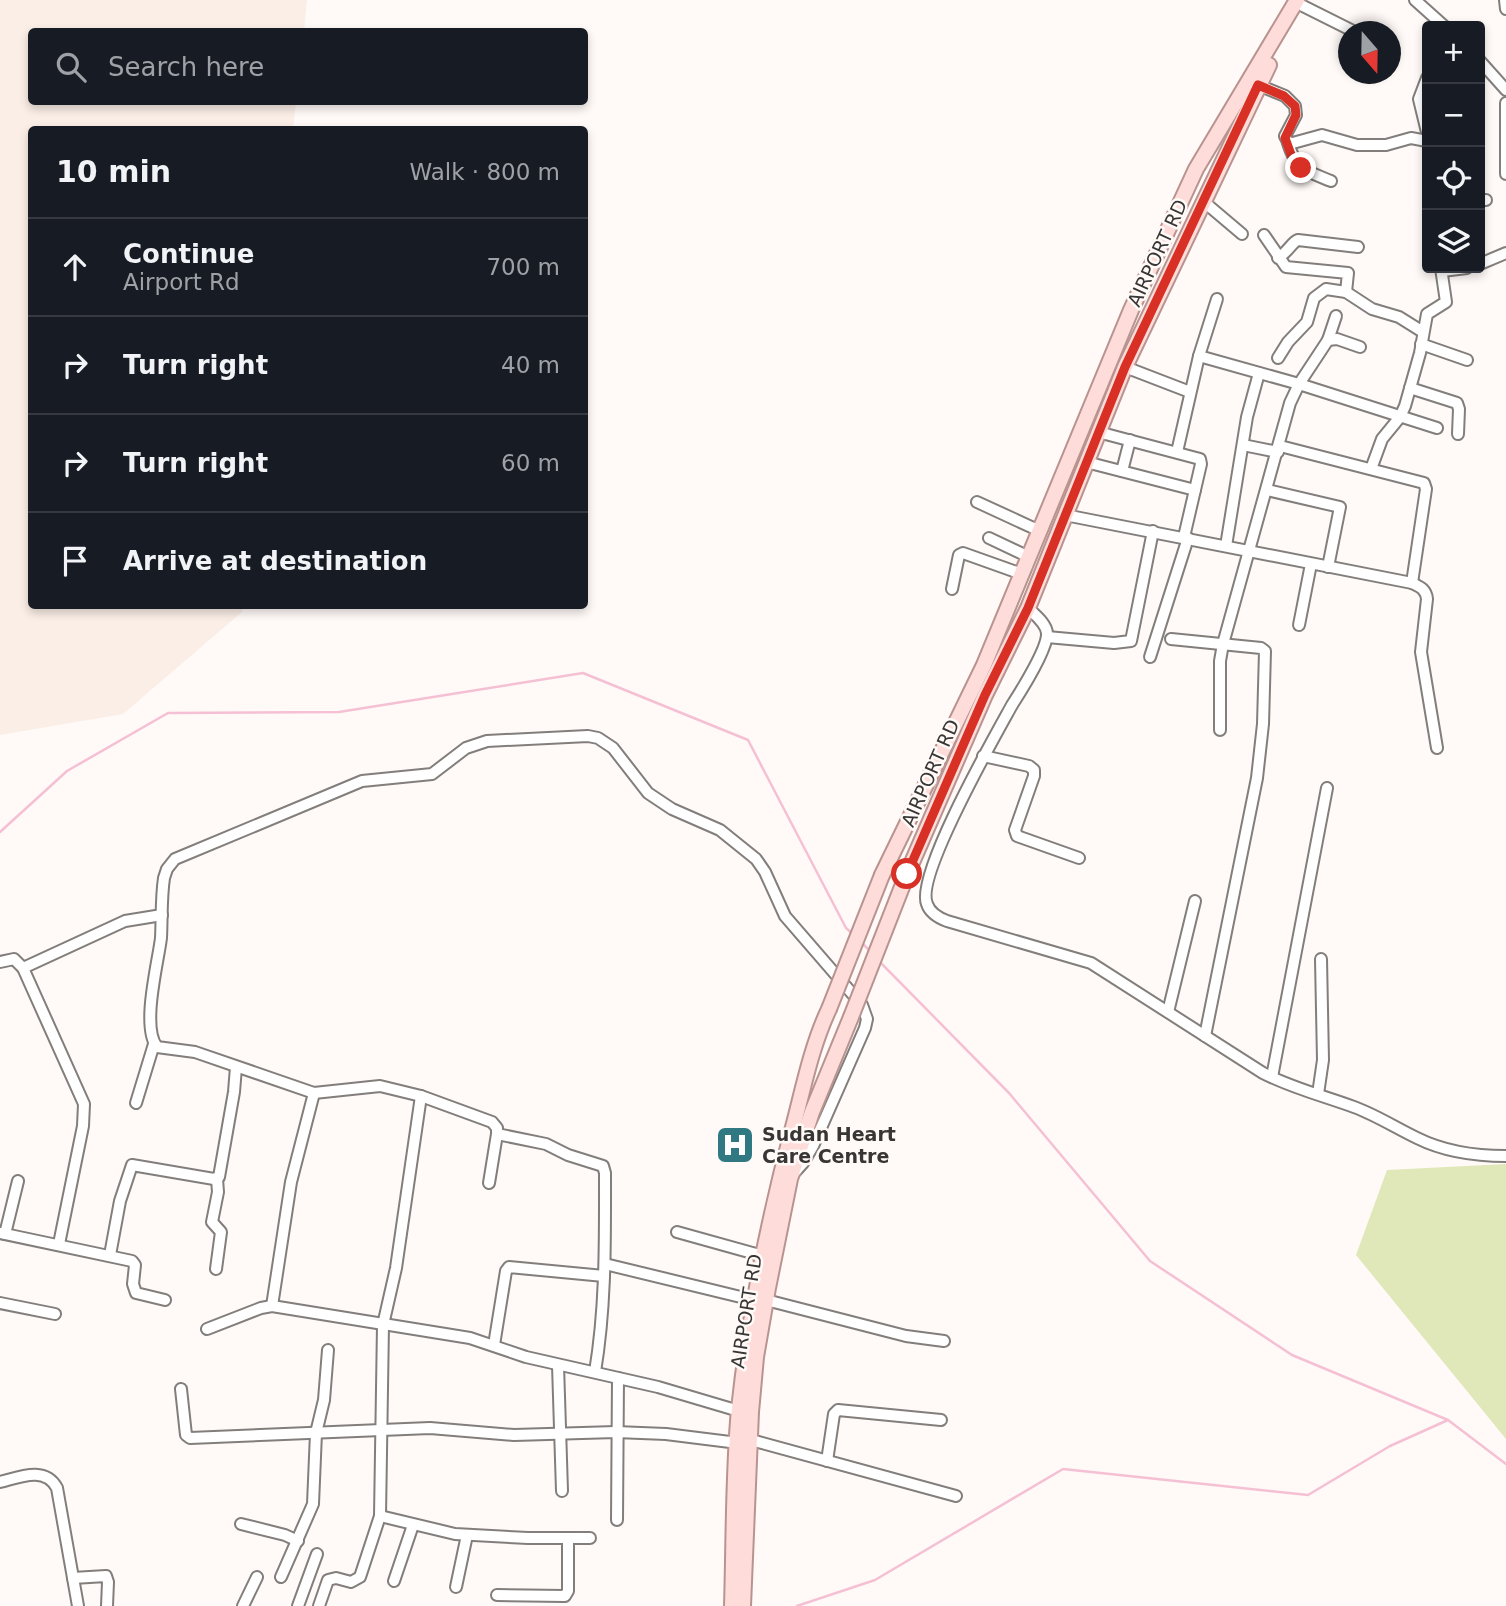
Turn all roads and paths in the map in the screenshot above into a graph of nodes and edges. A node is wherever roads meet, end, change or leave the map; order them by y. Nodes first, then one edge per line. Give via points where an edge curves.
1 (1415, 0) edge
2 (1505, 0) edge
3 (1302, 2) edge
4 (1506, 9) edge
5 (1438, 21) edge
6 (1338, 22) edge
7 (1485, 65) edge
8 (1501, 78) edge
9 (1258, 85) junction
10 (1506, 90) edge
11 (1422, 91) edge
12 (1506, 103) edge
13 (1422, 111) edge
14 (1422, 140) edge
15 (1288, 143) junction
16 (1506, 174) edge
17 (1331, 181) dead end
18 (1203, 201) junction
19 (1242, 234) dead end
20 (1264, 235) dead end
21 (1358, 247) dead end
22 (1506, 253) edge
23 (1278, 258) junction
24 (1485, 262) edge
25 (1442, 273) edge
26 (1346, 292) junction
27 (1217, 299) dead end
28 (1336, 316) dead end
29 (1423, 332) junction
30 (1328, 340) junction
31 (1421, 344) junction
32 (1360, 347) dead end
33 (1199, 356) junction
34 (1278, 358) dead end
35 (1467, 360) dead end
36 (1125, 367) junction
37 (1259, 373) junction
38 (1299, 384) junction
39 (1410, 388) junction
40 (1190, 392) junction
41 (1400, 417) junction
42 (1437, 428) dead end
43 (1098, 432) junction
44 (1458, 434) dead end
45 (1130, 440) junction
46 (1243, 445) junction
47 (1279, 449) junction
48 (1177, 452) junction
49 (1086, 462) junction
50 (1371, 469) junction
51 (1122, 471) junction
52 (1195, 490) junction
53 (1268, 490) junction
54 (977, 502) dead end
55 (1065, 515) junction
56 (1040, 531) junction
57 (1153, 531) junction
58 (989, 538) dead end
59 (1186, 538) junction
60 (1226, 546) junction
61 (1250, 552) junction
62 (1029, 557) junction
63 (1311, 564) junction
64 (1328, 567) junction
65 (1022, 574) junction
66 (1412, 583) junction
67 (952, 589) dead end
68 (1028, 608) junction
69 (1299, 625) dead end
70 (1047, 637) junction
71 (1171, 639) dead end
72 (1223, 644) junction
73 (1150, 657) dead end
74 (1220, 730) dead end
75 (1437, 748) dead end
76 (983, 756) junction
77 (1327, 788) dead end
78 (1079, 858) dead end
79 (1195, 901) dead end
80 (162, 915) junction
81 (1321, 958) dead end
82 (0, 962) edge
83 (23, 968) junction
84 (1168, 1012) junction
85 (1205, 1036) junction
86 (154, 1044) junction
87 (236, 1067) junction
88 (1272, 1077) junction
89 (314, 1093) junction
90 (1318, 1094) junction
91 (421, 1096) junction
92 (136, 1103) dead end
93 (496, 1134) junction
94 (1506, 1156) edge
95 (791, 1177) junction
96 (217, 1179) junction
97 (18, 1181) dead end
98 (489, 1183) dead end
99 (677, 1232) dead end
100 (3, 1234) edge
101 (59, 1244) junction
102 (110, 1255) junction
103 (763, 1255) junction
104 (216, 1269) dead end
105 (604, 1270) junction
106 (164, 1300) dead end
107 (760, 1300) junction
108 (0, 1303) edge
109 (272, 1306) junction
110 (55, 1314) dead end
111 (383, 1325) junction
112 (207, 1329) dead end
113 (944, 1341) dead end
114 (494, 1345) junction
115 (328, 1350) dead end
116 (558, 1365) junction
117 (595, 1372) junction
118 (618, 1377) junction
119 (181, 1389) dead end
120 (739, 1411) junction
121 (941, 1420) dead end
122 (381, 1429) junction
123 (617, 1432) junction
124 (316, 1433) junction
125 (561, 1433) junction
126 (744, 1441) junction
127 (827, 1461) junction
128 (0, 1482) edge
129 (562, 1491) dead end
130 (956, 1496) dead end
131 (380, 1516) junction
132 (617, 1520) dead end
133 (241, 1524) dead end
134 (413, 1525) junction
135 (467, 1535) junction
136 (568, 1538) junction
137 (590, 1538) dead end
138 (298, 1541) junction
139 (317, 1554) dead end
140 (257, 1577) dead end
141 (281, 1577) dead end
142 (73, 1578) junction
143 (394, 1581) dead end
144 (456, 1587) dead end
145 (497, 1595) dead end
146 (738, 1599) edge
147 (78, 1606) edge
148 (107, 1606) edge
149 (243, 1606) edge
150 (298, 1606) edge
151 (319, 1606) edge

1 - 5 street
2 - 4 street
3 - 6 street
3 - 9 main road, AIRPORT RD
3 - 56 main road via 1196,169 1131,310
7 - 8 street
8 - 10 street
9 - 15 street via 1295,106 1296,115 1285,136
9 - 18 main road, AIRPORT RD
11 - 13 street
12 - 16 street
14 - 15 street via 1357,145 1322,135
15 - 17 street via 1301,168
18 - 19 street
18 - 36 main road, AIRPORT RD
20 - 23 street
21 - 23 street via 1298,240
22 - 24 street
23 - 26 street via 1289,268 1348,272
25 - 29 street via 1447,302 1428,312
26 - 29 street
26 - 34 street via 1326,289 1318,293 1307,322
27 - 33 street
28 - 30 street
29 - 31 street
30 - 32 street
30 - 38 street
31 - 35 street
31 - 39 street
33 - 37 street
33 - 40 street
36 - 40 street
36 - 43 main road, AIRPORT RD
37 - 38 street
37 - 46 street
38 - 41 street
38 - 47 street
39 - 41 street
39 - 44 street via 1457,402
40 - 48 street
41 - 42 street
41 - 50 street via 1382,439
43 - 45 street
43 - 49 main road, AIRPORT RD
45 - 48 street
45 - 51 street
46 - 47 street
46 - 60 street
47 - 50 street
47 - 53 street
48 - 52 street via 1201,460
49 - 51 street
49 - 55 main road, AIRPORT RD
50 - 66 street via 1426,487
51 - 52 street
52 - 59 street
53 - 61 street
53 - 64 street via 1339,507
54 - 56 street
55 - 57 street
55 - 68 main road, AIRPORT RD
56 - 62 main road
57 - 59 street
57 - 70 street via 1131,641
58 - 62 street
59 - 60 street
59 - 73 street
60 - 61 street
61 - 63 street
61 - 72 street
62 - 65 main road
63 - 64 street
63 - 69 street
64 - 66 street
65 - 67 street via 963,553
65 - 103 main road, bridge via 984,665 882,875 819,1030
66 - 75 street via 1427,595 1421,652
68 - 70 street via 1045,627
68 - 95 main road, AIRPORT RD, bridge via 907,874 812,1112
70 - 76 street
71 - 72 street
72 - 74 street
72 - 85 street via 1265,650 1263,724
76 - 78 street via 1034,770 1017,836
76 - 84 street via 930,871 925,895 931,911 947,921 1091,963
77 - 88 street
79 - 84 street
80 - 83 street via 125,921
80 - 86 street via 152,999
80 - 95 street via 164,878 175,859 351,785 432,774 466,748 487,741 598,738 613,748 648,793 720,830 756,859 785,916 863,1005 865,1028 813,1146
81 - 90 street via 1324,1060
82 - 83 street via 14,959
83 - 101 street via 84,1104
84 - 85 street
85 - 88 street
86 - 87 street
86 - 92 street
87 - 89 street
87 - 96 street
88 - 90 street
89 - 91 street via 380,1086
89 - 109 street via 291,1182
90 - 94 street via 1446,1149
91 - 93 street via 492,1122
91 - 111 street
93 - 98 street
93 - 105 street via 546,1144 603,1166
95 - 107 main road, AIRPORT RD
96 - 102 street via 132,1165
96 - 104 street via 212,1222 221,1232
97 - 100 street
99 - 103 street
100 - 101 street
101 - 102 street
102 - 106 street via 134,1263 136,1293
103 - 107 main road
105 - 107 street
105 - 114 street via 509,1267
105 - 117 street
107 - 113 street
107 - 120 main road
107 - 126 main road, AIRPORT RD
108 - 110 street
109 - 111 street
109 - 112 street
111 - 114 street
111 - 122 street
114 - 116 street
115 - 124 street
116 - 117 street
116 - 125 street
117 - 118 street
118 - 120 street
118 - 123 street
119 - 124 street via 190,1438
120 - 126 main road
121 - 127 street via 838,1410
122 - 124 street
122 - 125 street
122 - 131 street
123 - 125 street
123 - 126 street
123 - 132 street
124 - 138 street via 313,1504
125 - 129 street
126 - 127 street
126 - 146 main road
127 - 130 street
128 - 142 street via 35,1474 54,1482
131 - 134 street
131 - 151 street via 360,1577 351,1582 328,1580
133 - 138 street
134 - 135 street
134 - 143 street
135 - 136 street
135 - 144 street
136 - 137 street
136 - 145 street via 565,1597
138 - 141 street
139 - 150 street
140 - 149 street
142 - 147 street
142 - 148 street via 106,1576

